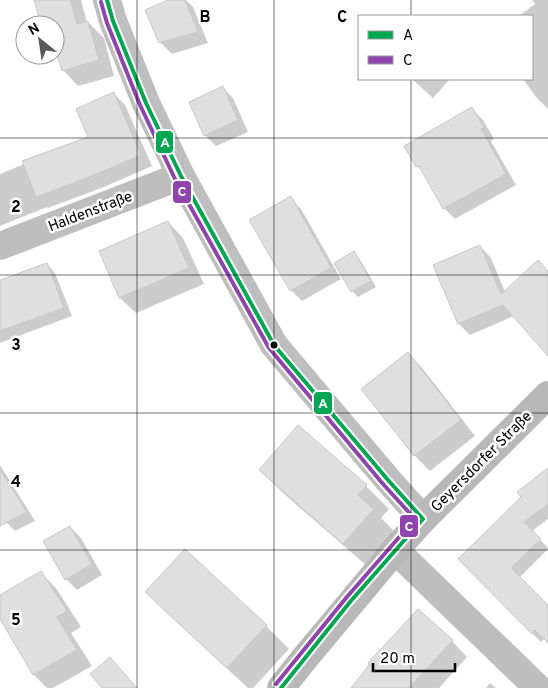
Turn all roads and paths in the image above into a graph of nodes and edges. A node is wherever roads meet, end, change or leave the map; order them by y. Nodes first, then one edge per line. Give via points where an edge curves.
1 (106, 0) edge
2 (181, 176) junction
3 (0, 246) edge
4 (548, 396) edge
5 (423, 519) junction
6 (395, 550) junction
7 (282, 688) edge
8 (538, 688) edge

1 - 2 street via 146,103
2 - 3 street, Haldenstraße
2 - 5 street via 274,345
4 - 5 main road, Geyersdorfer Straße
5 - 6 main road, Geyersdorfer Straße
6 - 7 main road, Geyersdorfer Straße
6 - 8 street

